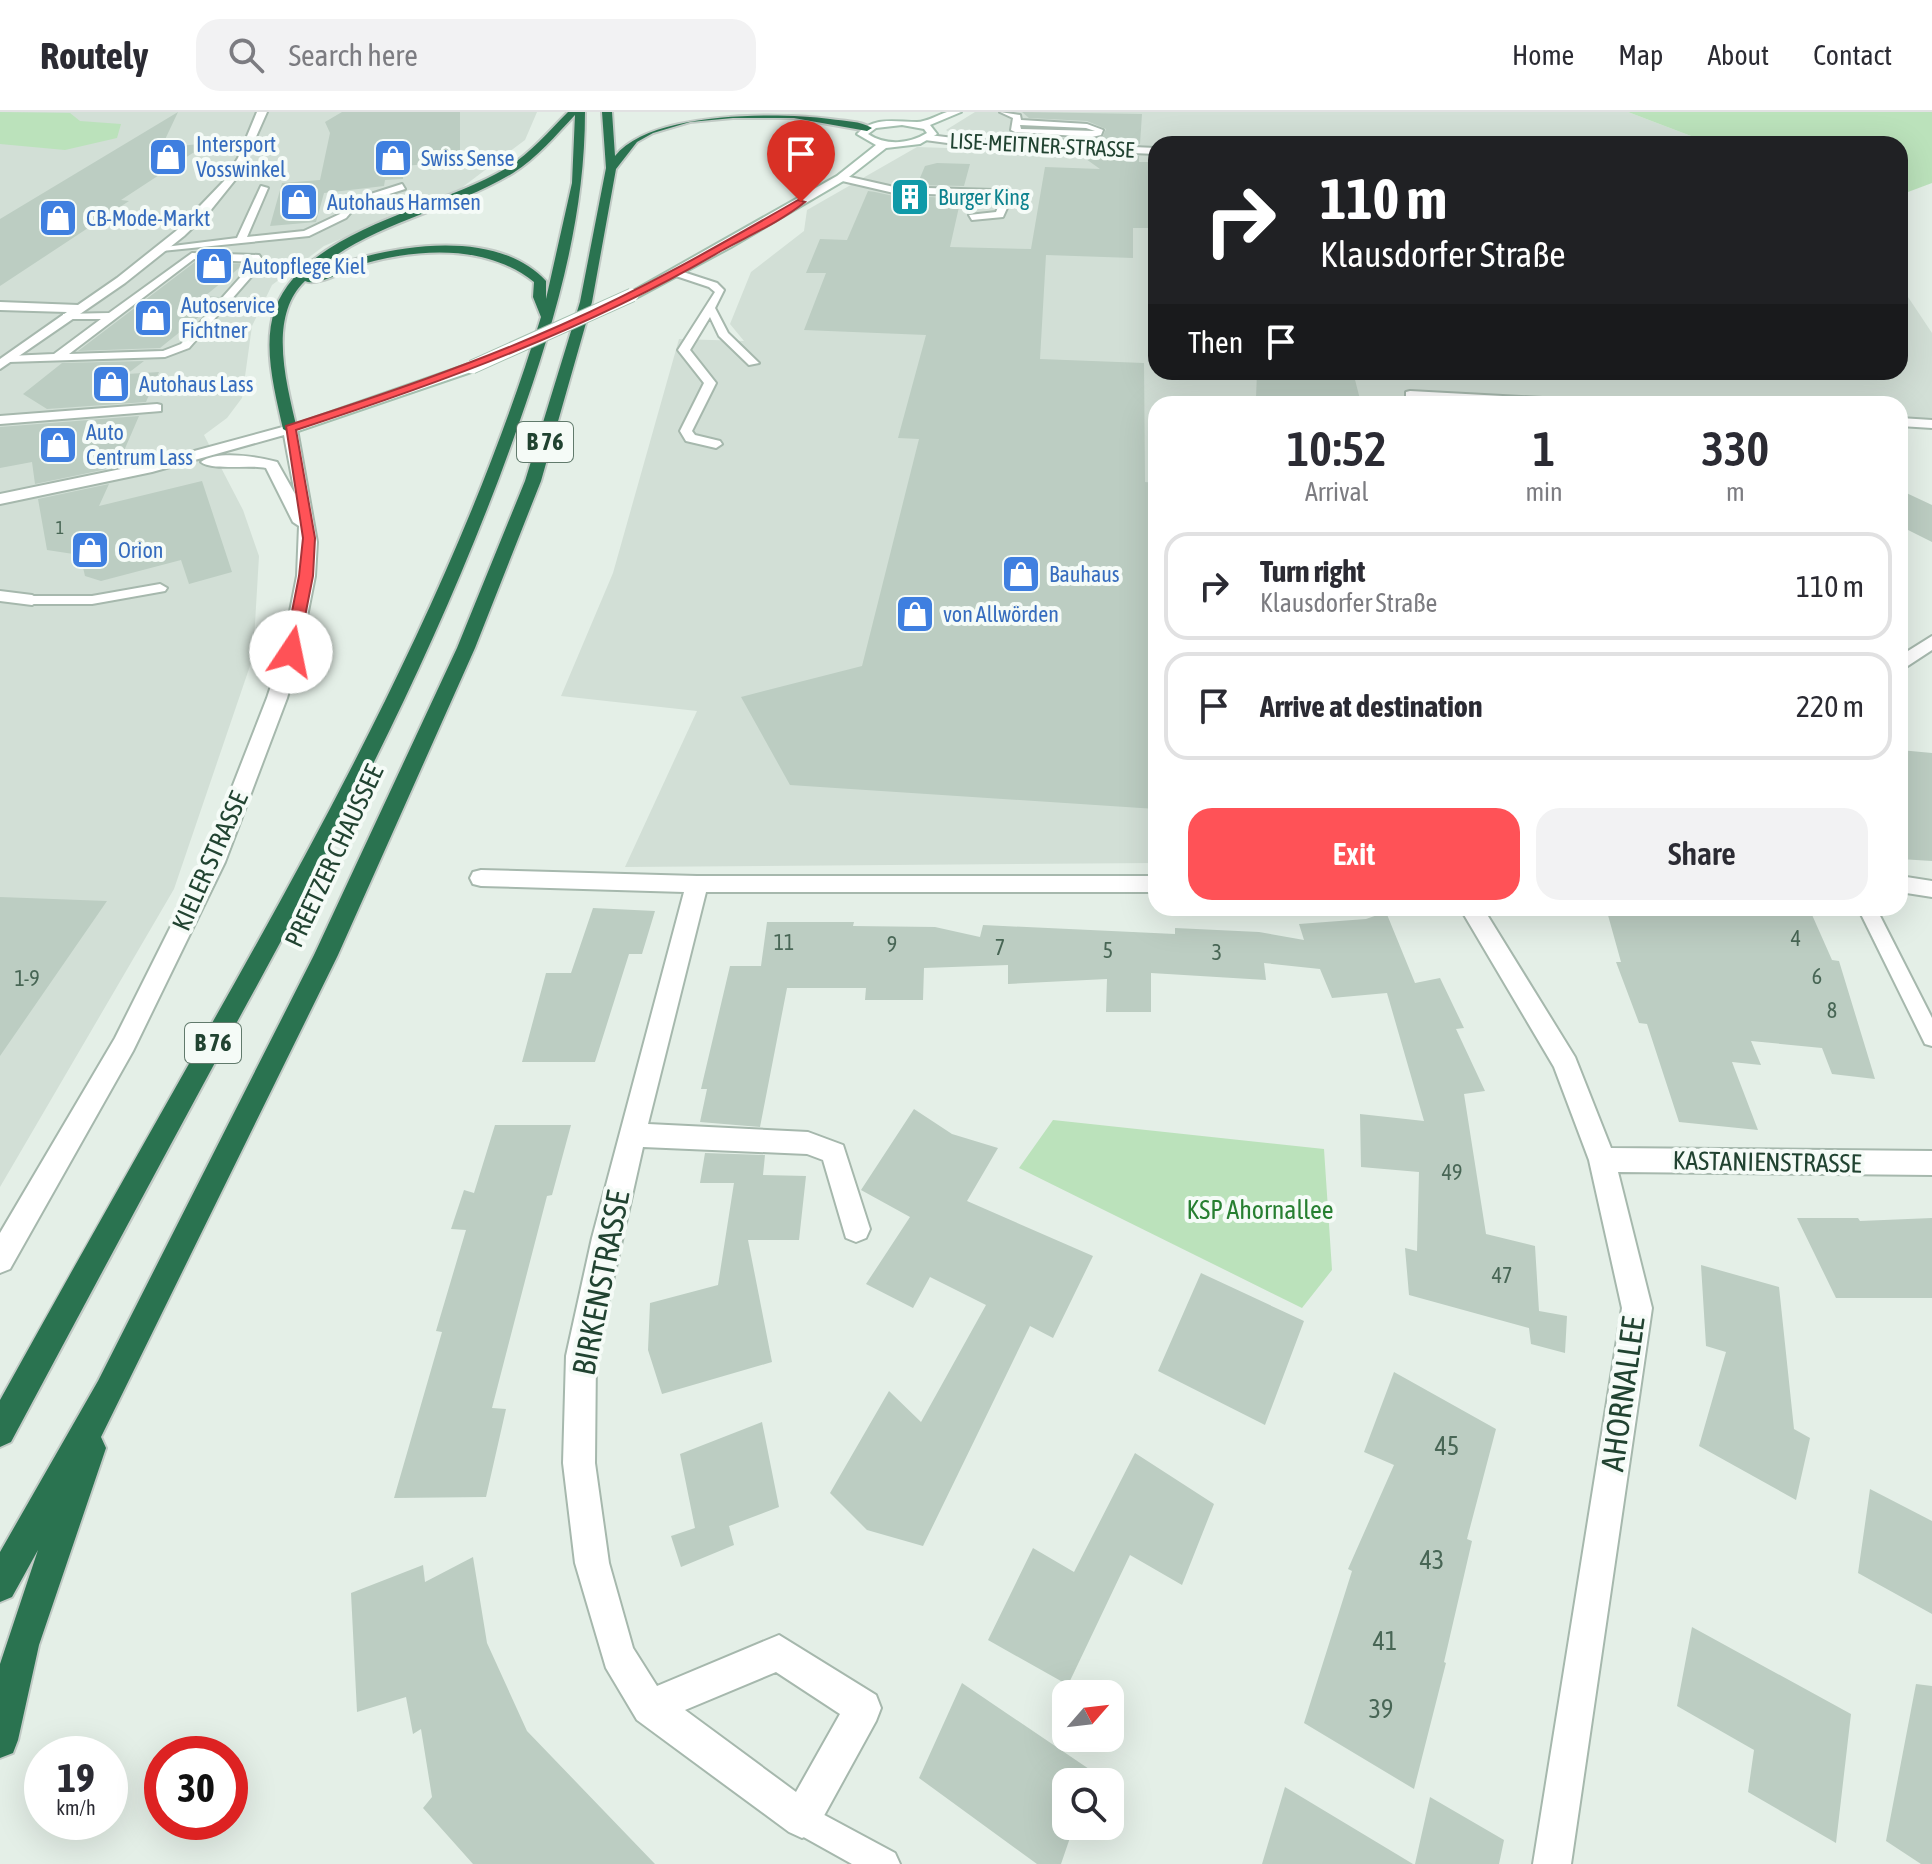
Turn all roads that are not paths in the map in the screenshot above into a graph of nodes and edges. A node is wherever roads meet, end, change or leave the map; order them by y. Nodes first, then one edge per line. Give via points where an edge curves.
1 (262, 112) edge
2 (573, 112) edge
3 (580, 112) edge
4 (607, 112) edge
5 (780, 112) edge
6 (956, 112) edge
7 (1004, 112) edge
8 (795, 115) junction
9 (920, 125) junction
10 (867, 128) junction
11 (929, 138) junction
12 (884, 144) junction
13 (1096, 149) junction
14 (1148, 151) edge
15 (611, 168) junction
16 (841, 178) junction
17 (402, 187) dead end
18 (264, 188) dead end
19 (972, 217) dead end
20 (241, 240) junction
21 (162, 248) junction
22 (677, 273) junction
23 (292, 290) junction
24 (0, 306) edge
25 (711, 309) junction
26 (72, 312) junction
27 (111, 316) junction
28 (546, 321) junction
29 (57, 357) junction
30 (4, 362) edge
31 (753, 363) dead end
32 (1410, 395) dead end
33 (1429, 396) edge
34 (157, 408) dead end
35 (0, 420) edge
36 (1908, 422) edge
37 (1932, 424) edge
38 (290, 429) junction
39 (716, 444) dead end
40 (152, 467) junction
41 (0, 499) edge
42 (309, 538) junction
43 (160, 588) dead end
44 (0, 596) edge
45 (32, 600) joint
46 (1932, 641) edge
47 (1908, 659) edge
48 (481, 878) dead end
49 (697, 884) junction
50 (1148, 884) edge
51 (1908, 885) edge
52 (1932, 889) edge
53 (1476, 916) edge
54 (1871, 916) edge
55 (1932, 1038) edge
56 (632, 1135) junction
57 (1602, 1160) junction
58 (1932, 1163) edge
59 (856, 1229) dead end
60 (0, 1260) edge
61 (109, 1392) junction
62 (0, 1431) edge
63 (0, 1585) edge
64 (650, 1707) junction
65 (0, 1740) edge
66 (802, 1819) junction
67 (884, 1864) edge
68 (1552, 1864) edge

1 - 21 street via 229,182
2 - 23 highway via 547,142 505,174 343,247 305,272
3 - 28 highway, PREETZER CHAUSSEE / B 76 via 576,188
4 - 15 highway, PREETZER CHAUSSEE / B 76
5 - 8 highway, B 76
6 - 9 street
7 - 13 lane via 1017,117 1016,122 1099,130
8 - 10 highway, B 76
8 - 15 highway, B 76 via 673,122 636,137
9 - 10 street via 892,122
9 - 11 street via 931,131
10 - 12 street via 864,137
11 - 12 street, LISE-MEITNER-STRASSE
11 - 13 street, LISE-MEITNER-STRASSE
12 - 16 street
13 - 14 street, LISE-MEITNER-STRASSE
15 - 61 highway, PREETZER CHAUSSEE / B 76 via 566,377 533,481 466,648 326,955
16 - 19 lane via 894,190 994,193 1006,199 1000,215
16 - 22 street
17 - 20 lane via 355,202 343,216 306,234
18 - 20 lane
20 - 21 lane
21 - 26 street
22 - 25 lane via 720,292
22 - 38 street, bridge via 472,367
23 - 28 highway, B 76 via 370,259 437,250 481,252 530,269 540,281
23 - 38 highway via 277,333
24 - 26 street
25 - 31 lane via 723,334
25 - 39 lane via 684,350 710,383 686,431 690,438
26 - 27 lane
26 - 30 street
27 - 29 lane
27 - 29 lane via 192,256 259,258 185,346 165,354
28 - 62 highway, PREETZER CHAUSSEE / B 76 via 498,465 384,721 303,882
29 - 30 lane
32 - 33 lane
34 - 35 lane
36 - 37 lane
38 - 40 street
38 - 42 street, KIELER STRASSE
40 - 41 street
40 - 42 street via 250,460 272,465
42 - 60 street, KIELER STRASSE via 291,652 214,862 124,1044
43 - 45 lane via 92,600
44 - 45 street
46 - 47 street
48 - 49 street
49 - 50 street
49 - 56 street, BIRKENSTRASSE
51 - 52 street
53 - 57 street, AHORNALLEE via 1566,1064
54 - 55 lane
56 - 59 street via 808,1143 834,1153
56 - 64 street, BIRKENSTRASSE via 581,1356 579,1463 592,1563 618,1656
57 - 58 street, KASTANIENSTRASSE
57 - 68 street, AHORNALLEE via 1637,1308
61 - 63 highway, PREETZER CHAUSSEE / B 76
61 - 65 highway, B 76 via 22,1645
64 - 66 street, BIRKENSTRASSE
64 - 66 street via 779,1653 863,1708
66 - 67 lane

